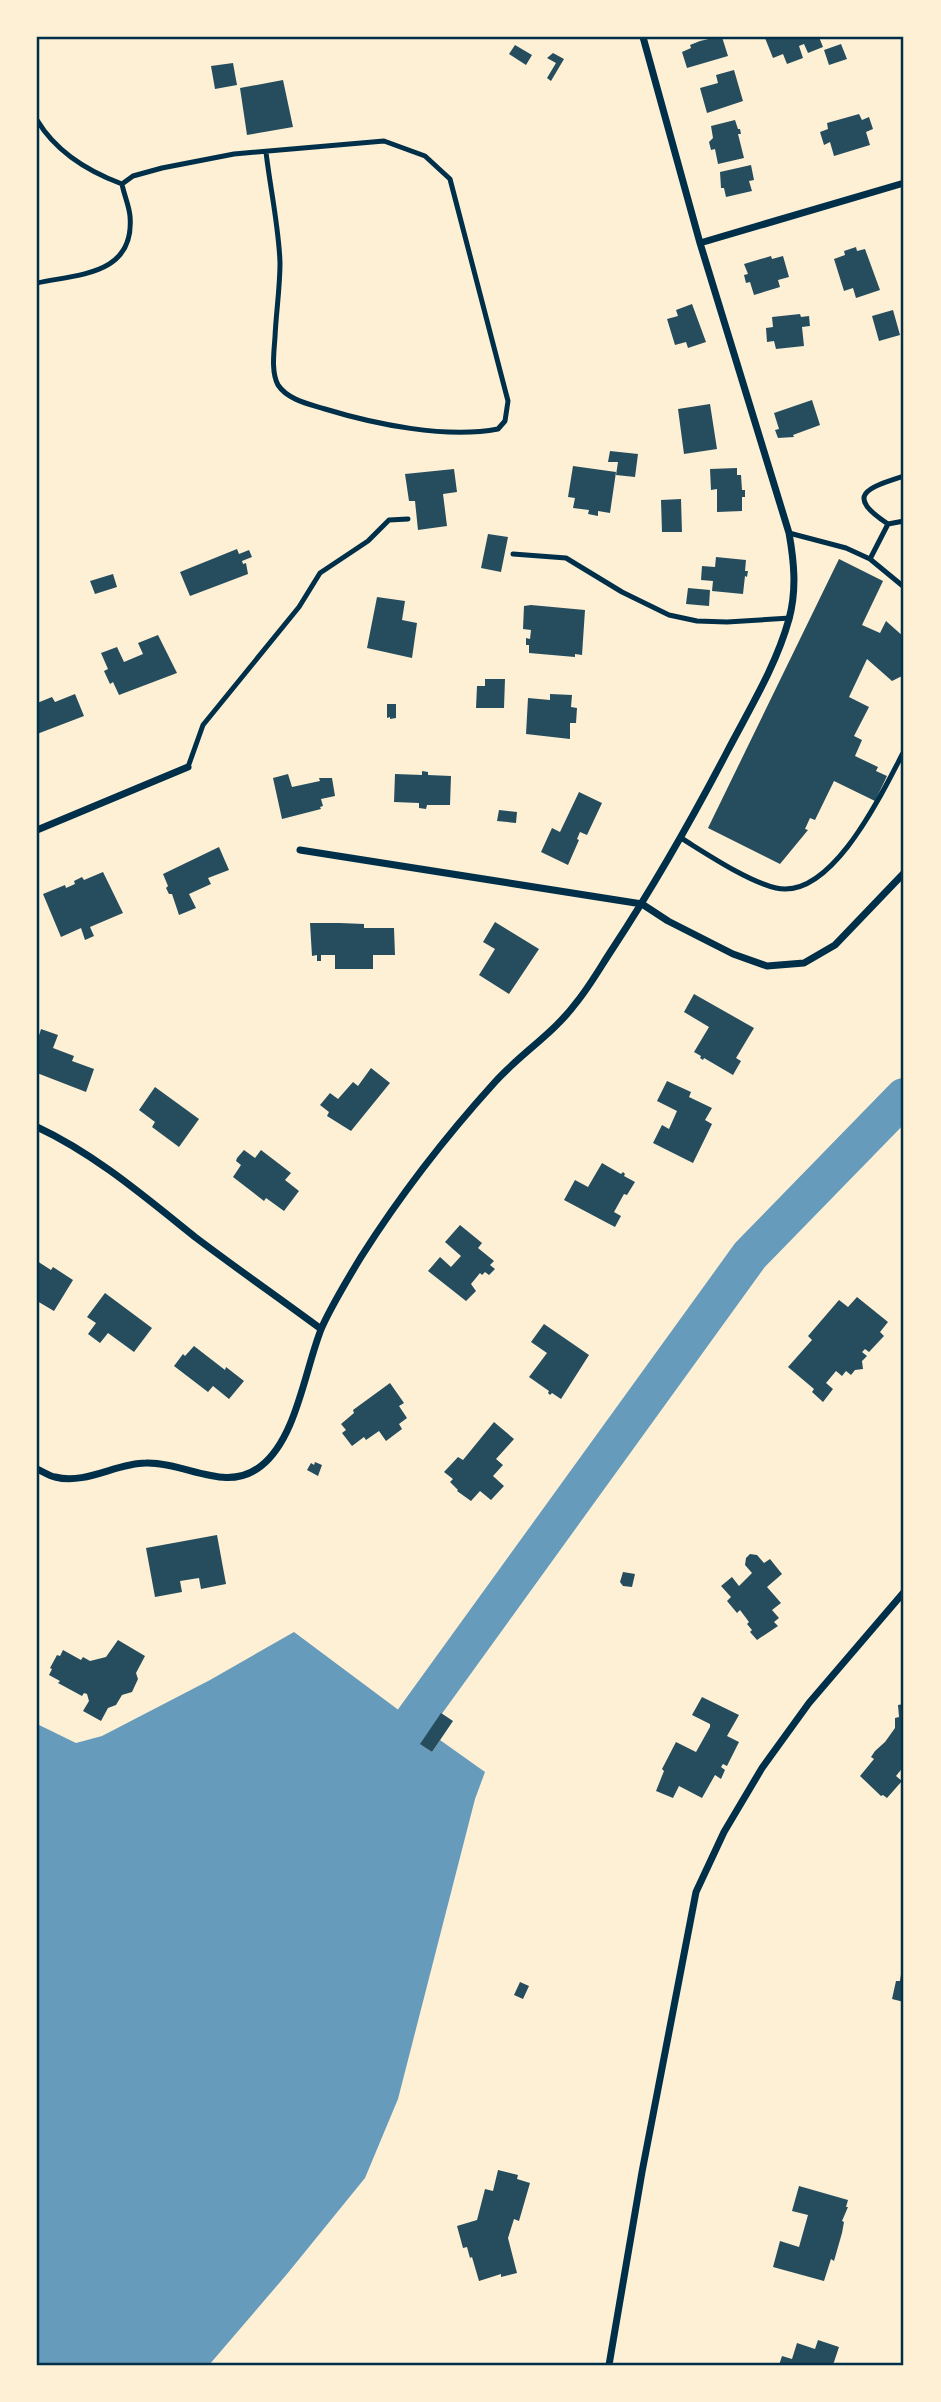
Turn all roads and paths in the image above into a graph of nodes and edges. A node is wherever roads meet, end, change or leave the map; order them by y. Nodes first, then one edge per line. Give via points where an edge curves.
1 (643, 37) edge
2 (37, 120) edge
3 (266, 152) junction
4 (904, 183) edge
5 (122, 184) junction
6 (700, 243) junction
7 (37, 282) edge
8 (904, 476) edge
9 (408, 519) dead end
10 (904, 521) edge
11 (888, 524) junction
12 (789, 533) junction
13 (513, 554) dead end
14 (870, 559) junction
15 (904, 575) edge
16 (896, 580) junction
17 (904, 587) edge
18 (790, 618) junction
19 (904, 751) edge
20 (188, 767) joint
21 (37, 830) edge
22 (681, 838) junction
23 (300, 850) dead end
24 (904, 873) edge
25 (642, 904) junction
26 (37, 1127) edge
27 (321, 1329) junction
28 (37, 1469) edge
29 (904, 1592) edge
30 (610, 2365) edge

1 - 6 street
2 - 5 lane via 68,156
3 - 3 lane via 384,141 425,156 450,179 508,401 505,421 498,429 440,431 360,420 300,401 278,384 273,355 280,262
3 - 5 lane via 162,167
4 - 6 street
5 - 7 lane via 130,227 121,254 101,270
6 - 12 street
8 - 11 lane via 878,484 864,495 867,509
9 - 20 lane via 389,520 368,541 320,573 299,607 203,725
10 - 11 lane
11 - 14 lane
12 - 14 lane
12 - 18 street via 795,565
13 - 18 lane via 566,558 669,615 727,622
14 - 16 lane
15 - 16 lane
16 - 17 lane
18 - 22 street via 773,665
19 - 22 lane via 869,817 831,866 806,885 792,889 759,882
20 - 21 street
22 - 25 street
23 - 25 street
24 - 25 street via 835,944 804,963 767,966 733,954
25 - 27 street via 577,1003 495,1082 414,1181 343,1285
26 - 27 street via 115,1174
27 - 28 street via 282,1441 270,1459 238,1479 144,1462 81,1478 55,1477
29 - 30 street via 809,1703 762,1768 696,1892

